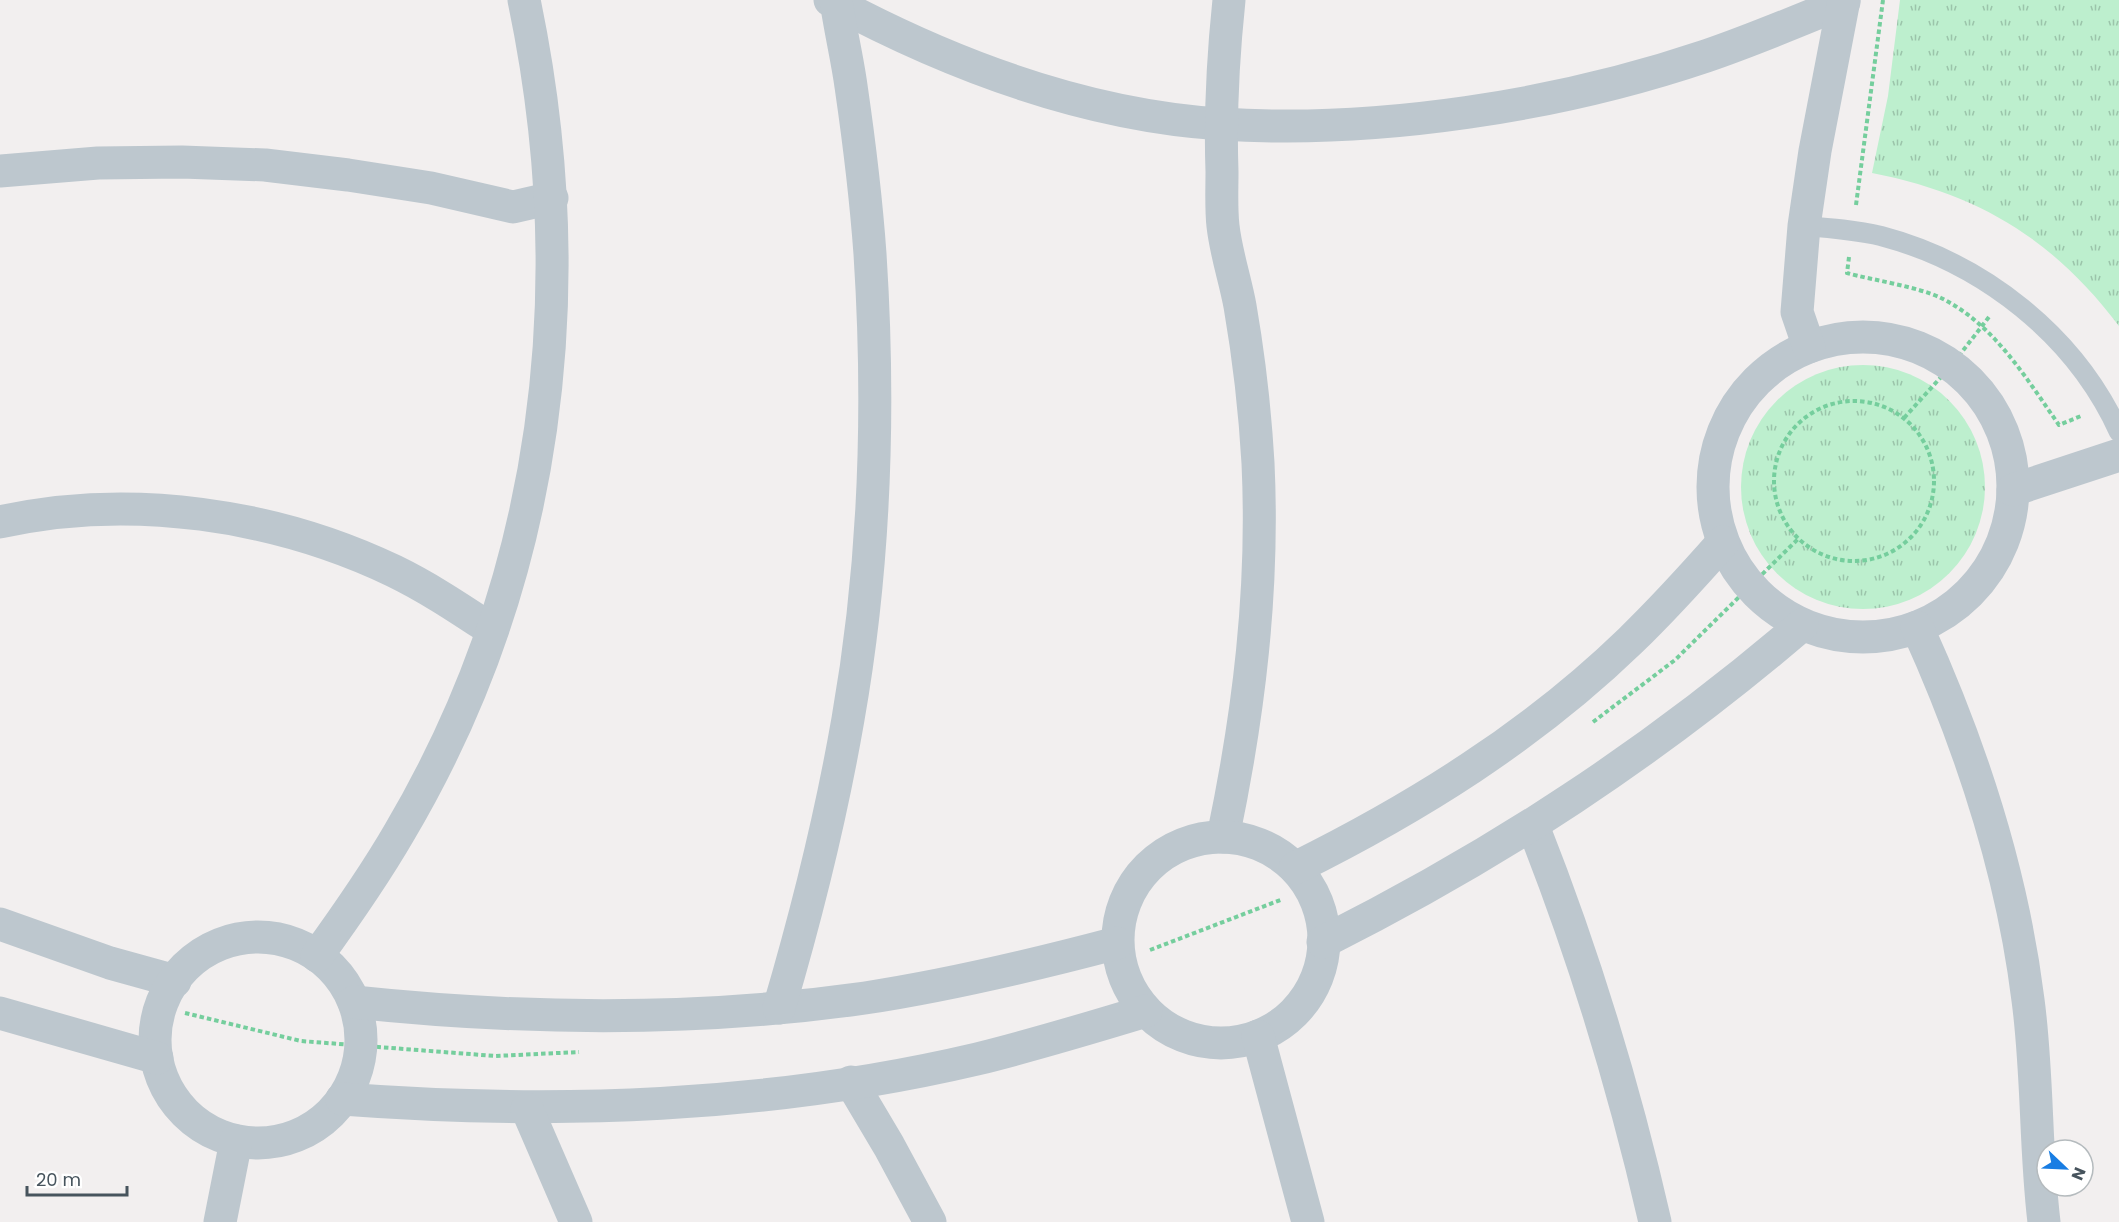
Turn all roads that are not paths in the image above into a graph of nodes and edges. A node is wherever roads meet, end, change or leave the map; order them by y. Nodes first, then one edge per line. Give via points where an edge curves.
1 (524, 0) edge
2 (1229, 0) edge
3 (834, 1) edge
4 (1844, 1) edge
5 (1221, 124) junction
6 (0, 171) edge
7 (552, 198) junction
8 (1804, 226) junction
9 (1809, 347) junction
10 (2119, 432) edge
11 (2119, 455) edge
12 (2013, 490) junction
13 (0, 522) edge
14 (1724, 542) junction
15 (1802, 625) junction
16 (1917, 627) junction
17 (492, 630) junction
18 (1533, 826) junction
19 (1223, 837) junction
20 (1302, 878) junction
21 (0, 924) edge
22 (1323, 942) junction
23 (1119, 951) junction
24 (317, 956) junction
25 (168, 994) junction
26 (354, 1002) junction
27 (779, 1008) junction
28 (1146, 1011) junction
29 (0, 1013) edge
30 (1258, 1036) junction
31 (157, 1058) junction
32 (851, 1083) junction
33 (342, 1099) junction
34 (527, 1108) junction
35 (236, 1141) junction
36 (220, 1222) edge
37 (576, 1222) edge
38 (930, 1222) edge
39 (1308, 1222) edge
40 (1655, 1222) edge
41 (2044, 1222) edge

1 - 7 street via 546,126
2 - 5 street
3 - 5 street via 946,56 1003,77 1114,107
3 - 27 street via 854,110 870,252 874,419 870,519 849,717 809,901
4 - 5 street via 1705,56 1560,96 1476,111 1391,120
4 - 8 street
5 - 19 street via 1223,226 1251,384 1260,543 1250,691
6 - 7 street via 98,163 253,165 359,176 513,207
7 - 17 street via 554,270 543,413 528,497
8 - 9 street via 1797,312
8 - 10 lane via 1880,236 1917,248 1953,263 2006,295 2071,356 2094,386
9 - 12 street via 1838,339 1896,340 1924,349 1951,366 1990,406 2003,432
9 - 14 street via 1760,378 1726,427 1712,492
11 - 12 street
12 - 16 street via 2000,548 1985,573 1966,596
13 - 17 street via 65,512 120,510 233,519 342,549 395,571
14 - 15 street via 1750,586
14 - 20 street via 1629,642 1523,731
15 - 16 street via 1830,634 1859,637
15 - 18 street via 1672,731
16 - 41 street via 1980,784 2016,926 2036,1072
17 - 24 street via 420,795 360,895
18 - 22 street via 1395,906
18 - 40 street via 1593,990
19 - 20 street via 1262,845
19 - 23 street via 1184,844 1150,865 1127,898
20 - 22 street via 1322,922
21 - 25 street via 100,959
22 - 30 street via 1314,981 1305,999 1292,1014
23 - 27 street via 865,998
23 - 28 street via 1134,995
24 - 25 street via 281,940 241,938 203,953
24 - 26 street via 333,969
25 - 31 street via 155,1043
26 - 27 street via 439,1011 609,1017
26 - 33 street via 360,1045 352,1082
28 - 30 street via 1161,1024 1198,1041 1228,1042
28 - 32 street via 975,1059
29 - 31 street
30 - 39 street
31 - 35 street via 167,1086 184,1111 199,1125
32 - 34 street via 713,1101
32 - 38 street
33 - 34 street
33 - 35 street via 313,1127 295,1136 256,1143
34 - 37 street
35 - 36 street

